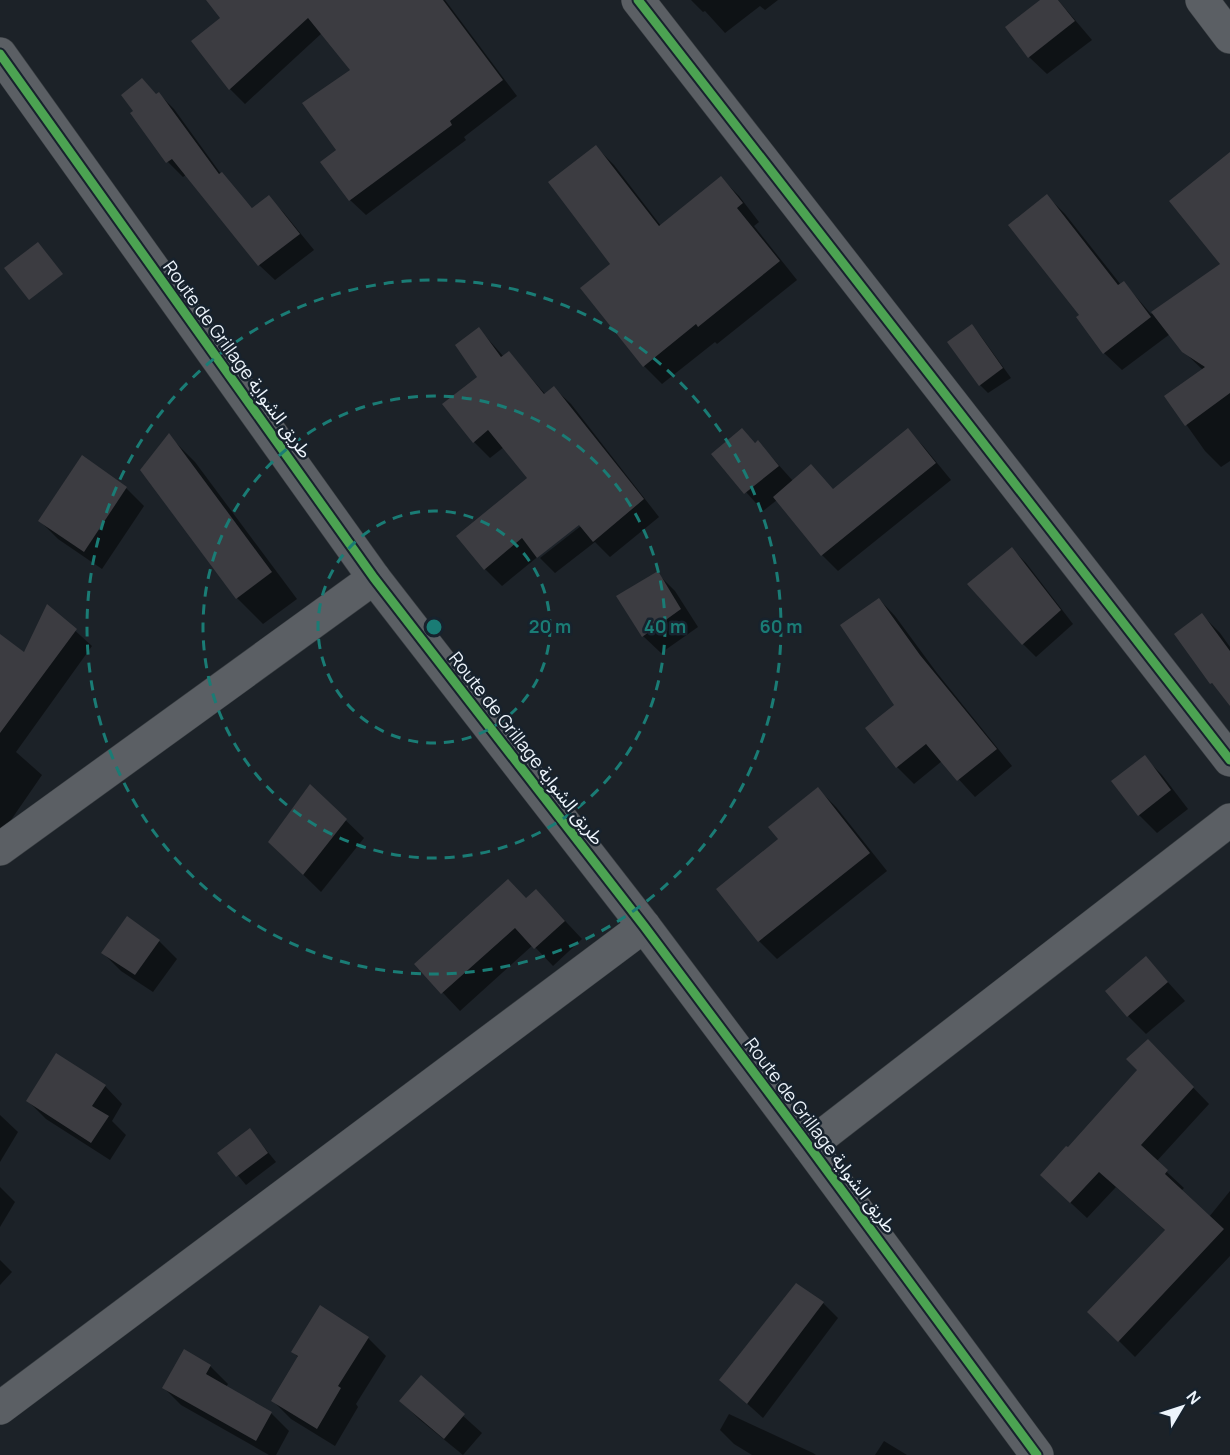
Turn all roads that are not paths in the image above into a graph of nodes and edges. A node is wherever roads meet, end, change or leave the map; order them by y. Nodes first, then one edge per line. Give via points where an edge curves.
1 (638, 0) edge
2 (1202, 0) edge
3 (1230, 37) edge
4 (0, 54) edge
5 (374, 578) junction
6 (1230, 760) edge
7 (1230, 820) edge
8 (0, 849) edge
9 (644, 926) junction
10 (809, 1146) junction
11 (0, 1408) edge
12 (1030, 1452) edge

1 - 6 street
2 - 3 street
4 - 5 street, Route de Grillage طريق الشواية
5 - 8 street
5 - 9 street, Route de Grillage طريق الشواية
7 - 10 street
9 - 10 street, Route de Grillage طريق الشواية
9 - 11 street
10 - 12 street, Route de Grillage طريق الشواية

